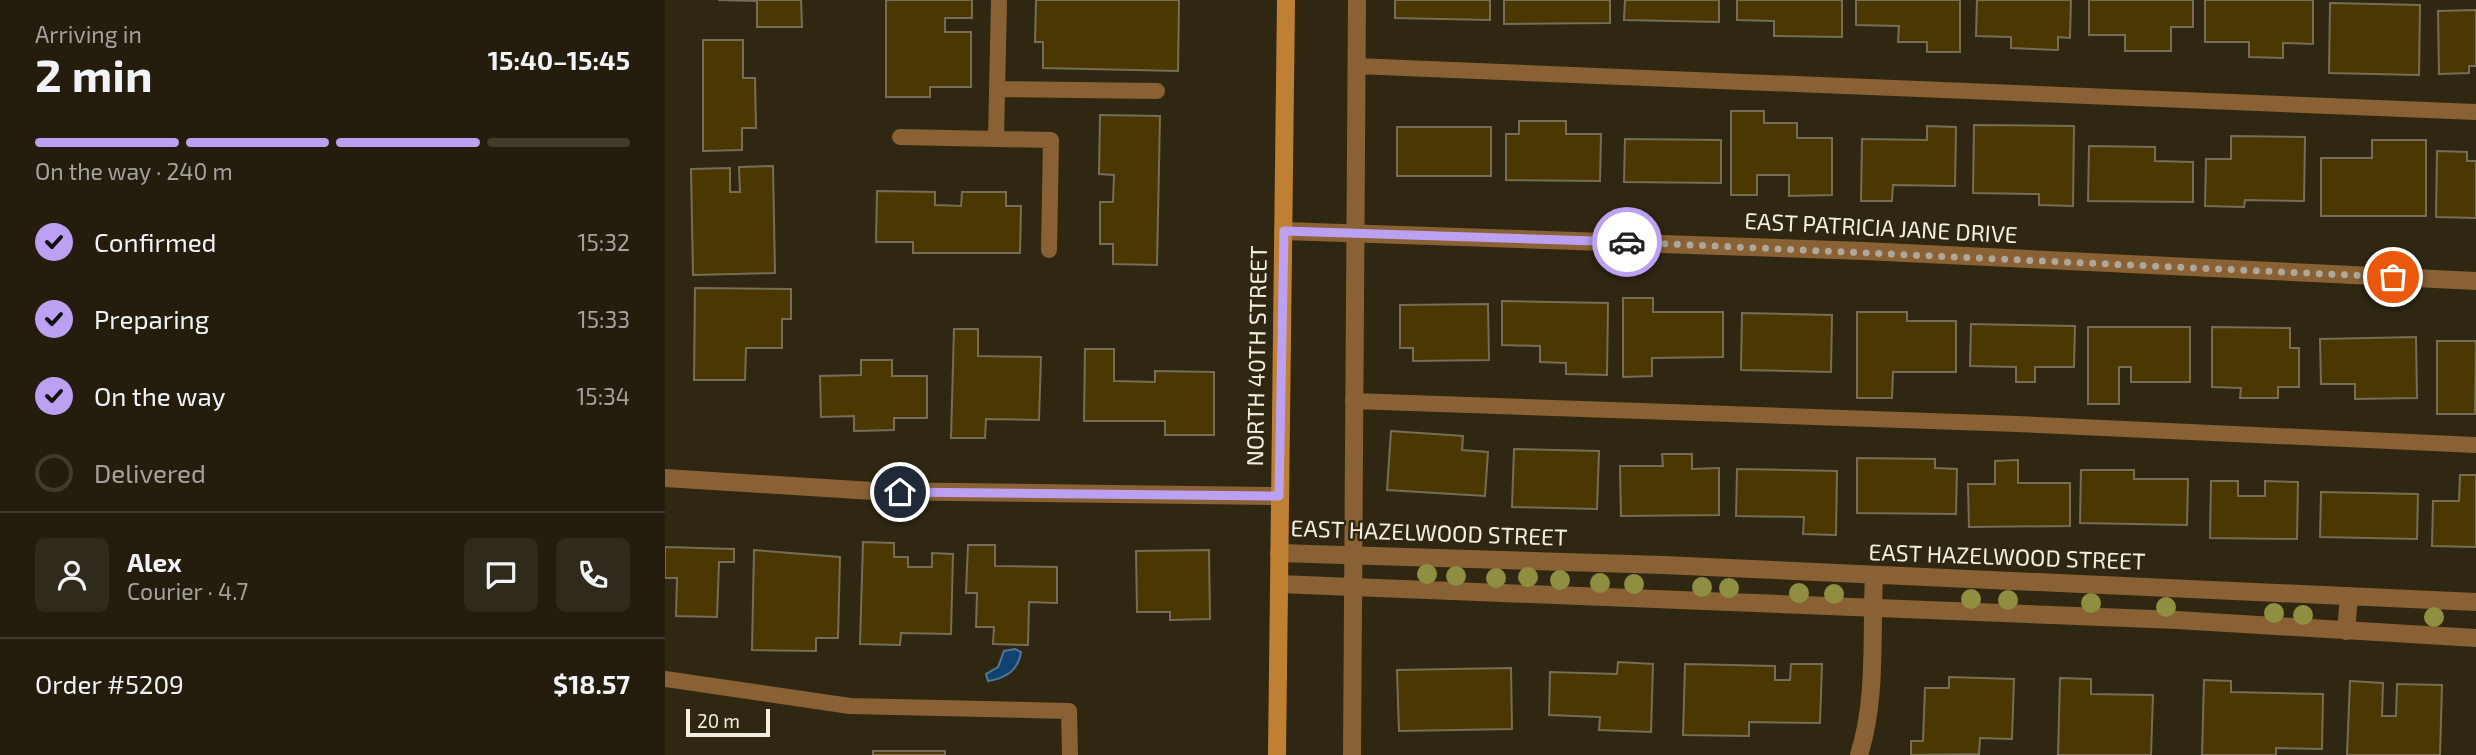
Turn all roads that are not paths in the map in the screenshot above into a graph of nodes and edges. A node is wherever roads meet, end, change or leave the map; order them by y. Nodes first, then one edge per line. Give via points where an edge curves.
1 (999, 0) edge
2 (1286, 0) edge
3 (1357, 0) edge
4 (1356, 66) junction
5 (997, 89) junction
6 (1157, 92) dead end
7 (2476, 112) edge
8 (900, 137) dead end
9 (996, 139) junction
10 (1284, 231) junction
11 (1353, 232) junction
12 (1049, 250) dead end
13 (2476, 281) edge
14 (1353, 401) junction
15 (2476, 445) edge
16 (665, 478) edge
17 (1279, 496) junction
18 (1279, 553) junction
19 (1351, 554) junction
20 (1663, 565) junction
21 (1874, 576) junction
22 (1279, 584) junction
23 (1351, 585) junction
24 (2349, 596) junction
25 (1662, 598) junction
26 (2476, 602) edge
27 (1872, 607) junction
28 (2346, 631) junction
29 (2476, 638) edge
30 (665, 679) edge
31 (1070, 755) edge
32 (1277, 755) edge
33 (1352, 755) edge
34 (1859, 755) edge

1 - 5 lane
2 - 10 main road, NORTH 40TH STREET
3 - 4 street
4 - 7 lane
4 - 11 street
5 - 6 lane
5 - 9 lane
8 - 9 lane
9 - 12 lane via 1051,140
10 - 11 street, EAST PATRICIA JANE DRIVE
10 - 17 main road, NORTH 40TH STREET
11 - 13 street, EAST PATRICIA JANE DRIVE
11 - 14 street
14 - 15 lane
14 - 19 street
16 - 17 street, EAST HAZELWOOD STREET via 873,491
17 - 18 main road, NORTH 40TH STREET
18 - 19 street, EAST HAZELWOOD STREET
18 - 22 main road, NORTH 40TH STREET
19 - 20 street, EAST HAZELWOOD STREET
19 - 23 street
20 - 21 street, EAST HAZELWOOD STREET
20 - 25 street
21 - 24 street, EAST HAZELWOOD STREET
21 - 27 street
22 - 23 street
22 - 32 main road, NORTH 40TH STREET
23 - 25 street
23 - 33 street
24 - 26 street, EAST HAZELWOOD STREET
24 - 28 street
25 - 27 street
27 - 28 street
27 - 34 street via 1871,685
28 - 29 street
30 - 31 lane via 850,706 1069,710

